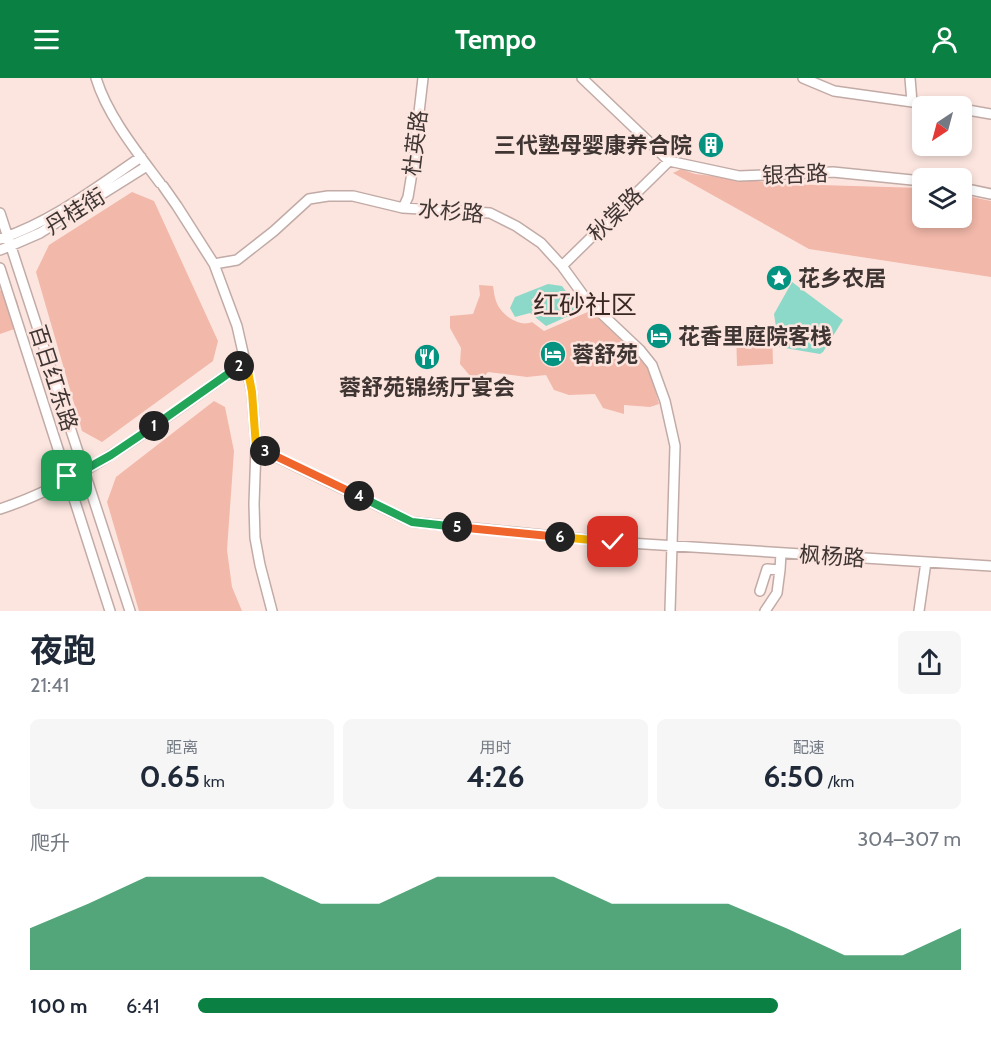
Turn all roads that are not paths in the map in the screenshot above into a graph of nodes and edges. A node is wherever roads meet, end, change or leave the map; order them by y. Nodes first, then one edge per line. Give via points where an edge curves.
1 (96, 78) edge
2 (423, 78) edge
3 (582, 78) edge
4 (803, 78) edge
5 (909, 78) edge
6 (912, 102) joint
7 (972, 111) edge
8 (991, 114) edge
9 (141, 157) junction
10 (669, 161) junction
11 (147, 166) junction
12 (912, 180) edge
13 (972, 190) edge
14 (991, 194) edge
15 (403, 208) junction
16 (0, 213) edge
17 (6, 241) edge
18 (0, 250) edge
19 (214, 264) junction
20 (562, 266) junction
21 (0, 268) edge
22 (246, 361) junction
23 (256, 447) junction
24 (84, 470) junction
25 (68, 479) junction
26 (0, 509) edge
27 (672, 545) junction
28 (781, 553) junction
29 (926, 562) junction
30 (991, 566) edge
31 (780, 570) junction
32 (760, 591) dead end
33 (111, 611) edge
34 (130, 611) edge
35 (272, 611) edge
36 (670, 611) edge
37 (765, 611) edge
38 (919, 611) edge

1 - 9 street via 119,127
2 - 15 street, 杜英路 via 412,173
3 - 10 street
4 - 6 street via 834,91
5 - 6 street
7 - 8 street
9 - 11 street
9 - 17 street, 丹桂街
10 - 12 street, 银杏路 via 739,176 833,172
10 - 20 street, 秋棠路
11 - 17 street, 丹桂街 via 40,233
11 - 19 street
13 - 14 street
15 - 19 street, 水杉路 via 353,196 309,199 237,260
15 - 20 street, 水杉路 via 490,213 541,243
16 - 17 street, 百日红东路
17 - 18 street, 丹桂街
17 - 24 street, 百日红东路
19 - 22 street
20 - 27 street, 水杉路 via 586,299 652,365 675,446
21 - 25 street, 百日红东路
22 - 23 street
22 - 24 street
23 - 27 street, 枫杨路 via 412,522
23 - 35 street via 255,538
24 - 25 street
24 - 34 street, 百日红东路
25 - 26 street
25 - 33 street, 百日红东路
27 - 28 street, 枫杨路
27 - 36 street, 水杉路
28 - 29 street, 枫杨路
28 - 31 street
29 - 30 street, 枫杨路
29 - 38 street
31 - 32 street via 767,569
31 - 37 street via 777,593

